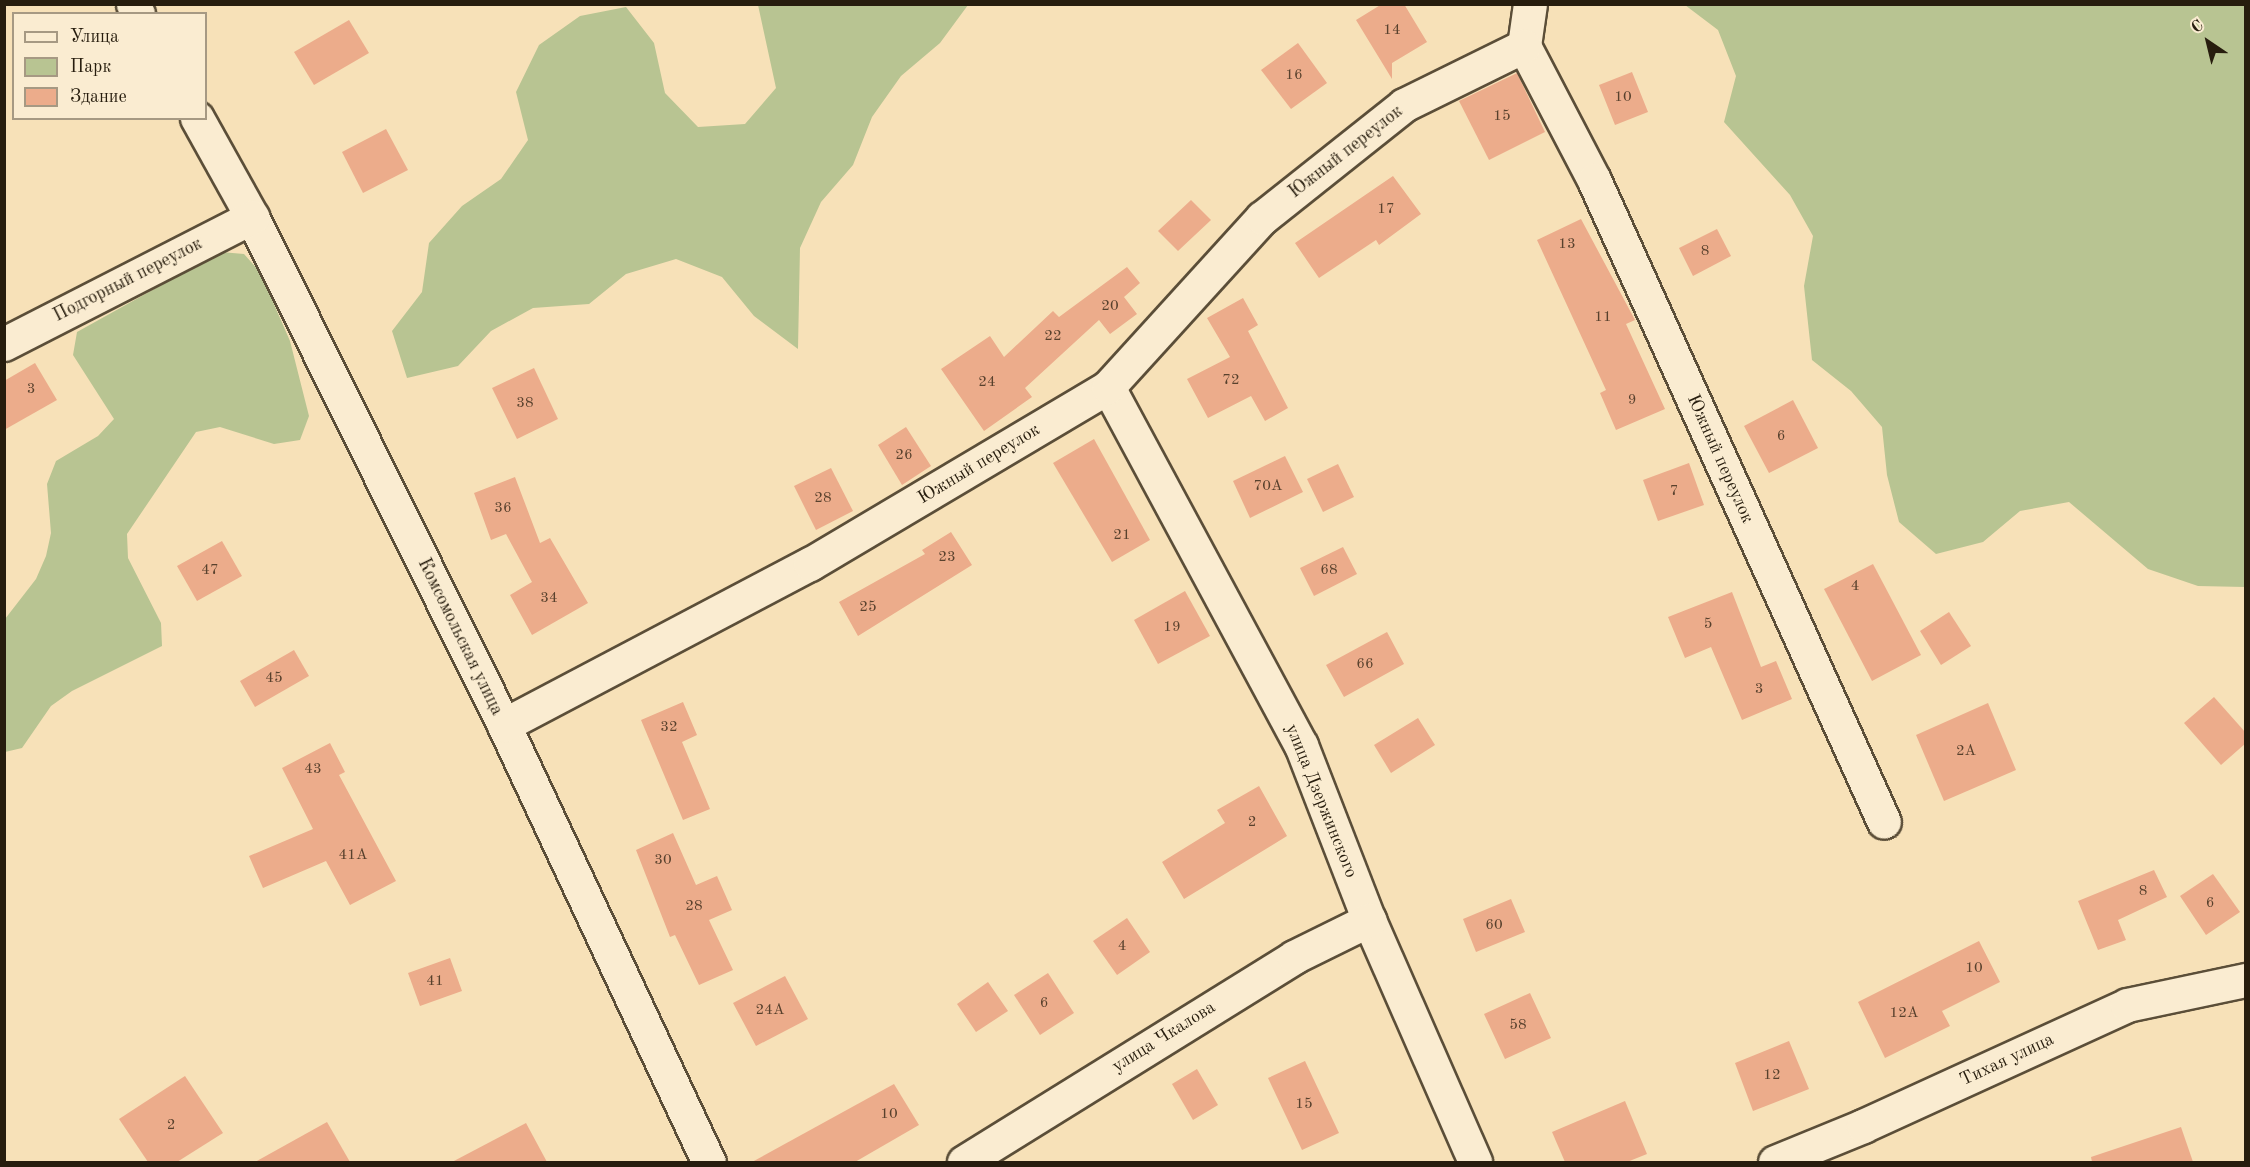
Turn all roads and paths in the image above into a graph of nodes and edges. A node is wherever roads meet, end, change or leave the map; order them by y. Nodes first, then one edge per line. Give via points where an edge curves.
1 (1530, 4) edge
2 (1524, 46) junction
3 (198, 120) edge
4 (252, 217) junction
5 (4, 344) edge
6 (1108, 387) junction
7 (504, 725) junction
8 (1884, 822) dead end
9 (1369, 920) junction
10 (2246, 980) edge
11 (709, 1162) edge
12 (964, 1162) edge
13 (1475, 1162) edge
14 (1775, 1162) edge

1 - 2 street
2 - 6 street, Южный переулок via 1404,105 1262,218
2 - 8 street, Южный переулок via 1594,180
3 - 4 street, Комсомольская улица
4 - 5 street, Подгорный переулок
4 - 7 street, Комсомольская улица
6 - 7 street, Южный переулок via 810,564
6 - 9 street, улица Дзержинского via 1301,745
7 - 11 street, Комсомольская улица
9 - 12 street, улица Чкалова via 1294,957
9 - 13 street, улица Дзержинского
10 - 14 street, Тихая улица via 2127,1005

